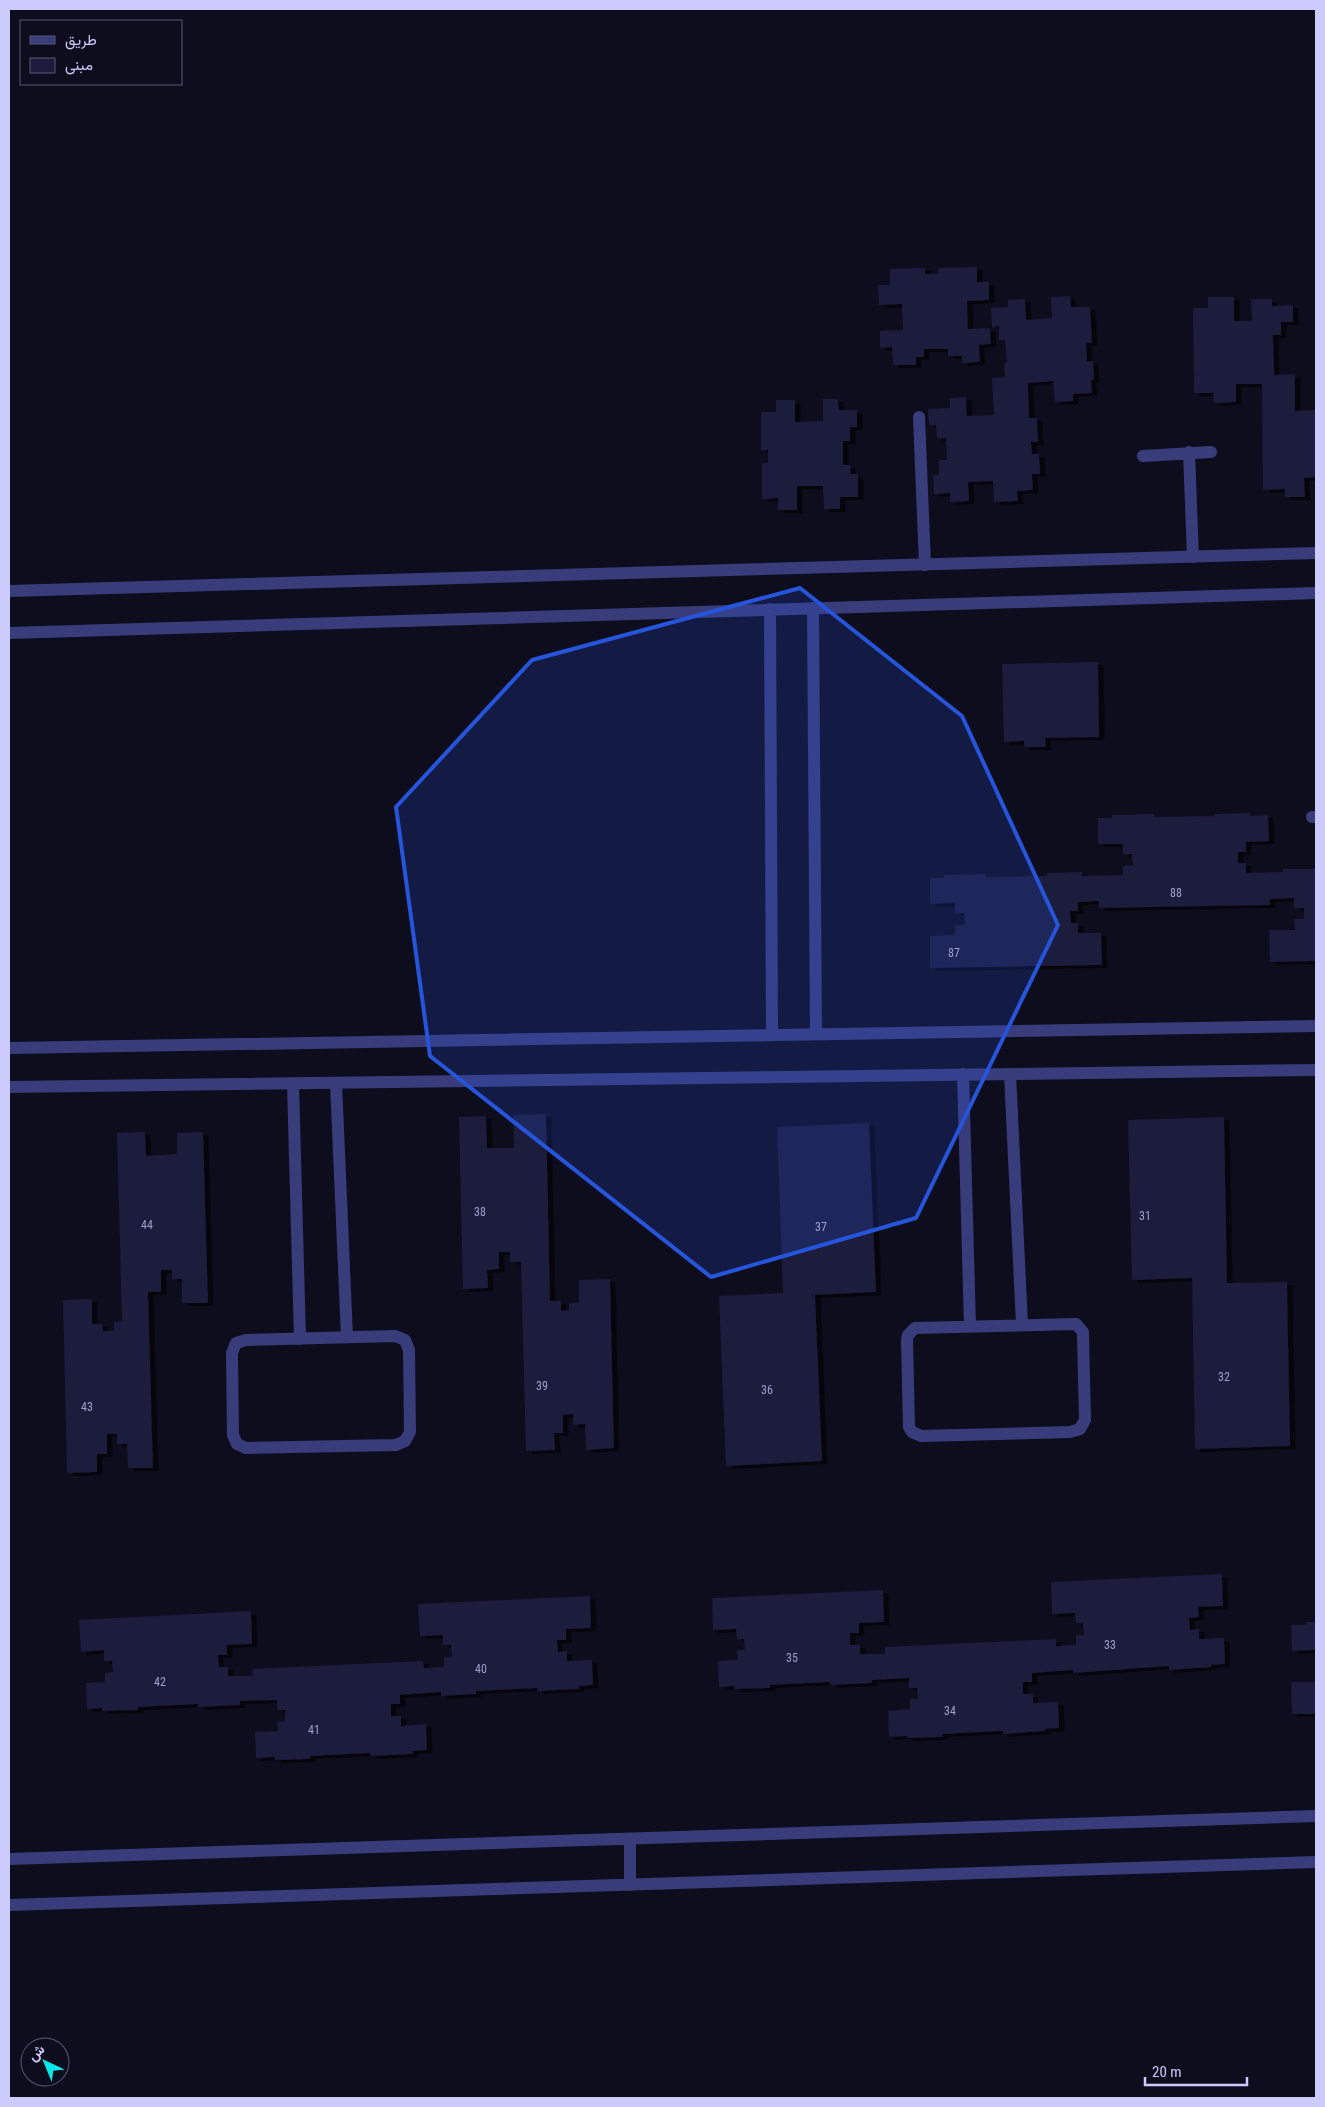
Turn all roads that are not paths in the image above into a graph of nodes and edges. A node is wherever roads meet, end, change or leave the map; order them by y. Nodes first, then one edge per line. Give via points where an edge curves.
1 (919, 417) dead end
2 (1189, 452) junction
3 (1211, 452) dead end
4 (1143, 456) dead end
5 (1316, 553) edge
6 (1193, 557) junction
7 (925, 565) junction
8 (9, 591) edge
9 (1316, 593) edge
10 (813, 608) junction
11 (770, 609) junction
12 (9, 633) edge
13 (1316, 1026) edge
14 (772, 1034) junction
15 (816, 1034) junction
16 (9, 1048) edge
17 (1316, 1070) edge
18 (963, 1074) junction
19 (1010, 1074) junction
20 (336, 1083) junction
21 (293, 1084) junction
22 (9, 1087) edge
23 (1022, 1325) junction
24 (970, 1326) junction
25 (347, 1337) junction
26 (300, 1339) junction
27 (1316, 1816) edge
28 (630, 1839) junction
29 (9, 1859) edge
30 (1316, 1862) edge
31 (630, 1885) junction
32 (9, 1905) edge

1 - 7 street
2 - 3 street
2 - 4 street
2 - 6 street
5 - 6 street
6 - 7 street
7 - 8 street
9 - 10 street
10 - 11 street
10 - 15 street
11 - 12 street
11 - 14 street
13 - 15 street
14 - 15 street
14 - 16 street
17 - 19 street
18 - 19 street
18 - 20 street
18 - 24 street
19 - 23 street
20 - 21 street
20 - 25 street
21 - 22 street
21 - 26 street
23 - 24 street
23 - 24 street via 1076,1324 1083,1332 1085,1420 1080,1429 1070,1432 916,1435 908,1422 908,1335 915,1328
25 - 26 street
25 - 26 street via 395,1336 405,1340 409,1350 410,1428 405,1441 396,1445 241,1447 233,1435 233,1347 240,1340
27 - 28 street
28 - 29 street
28 - 31 street
30 - 31 street
31 - 32 street

